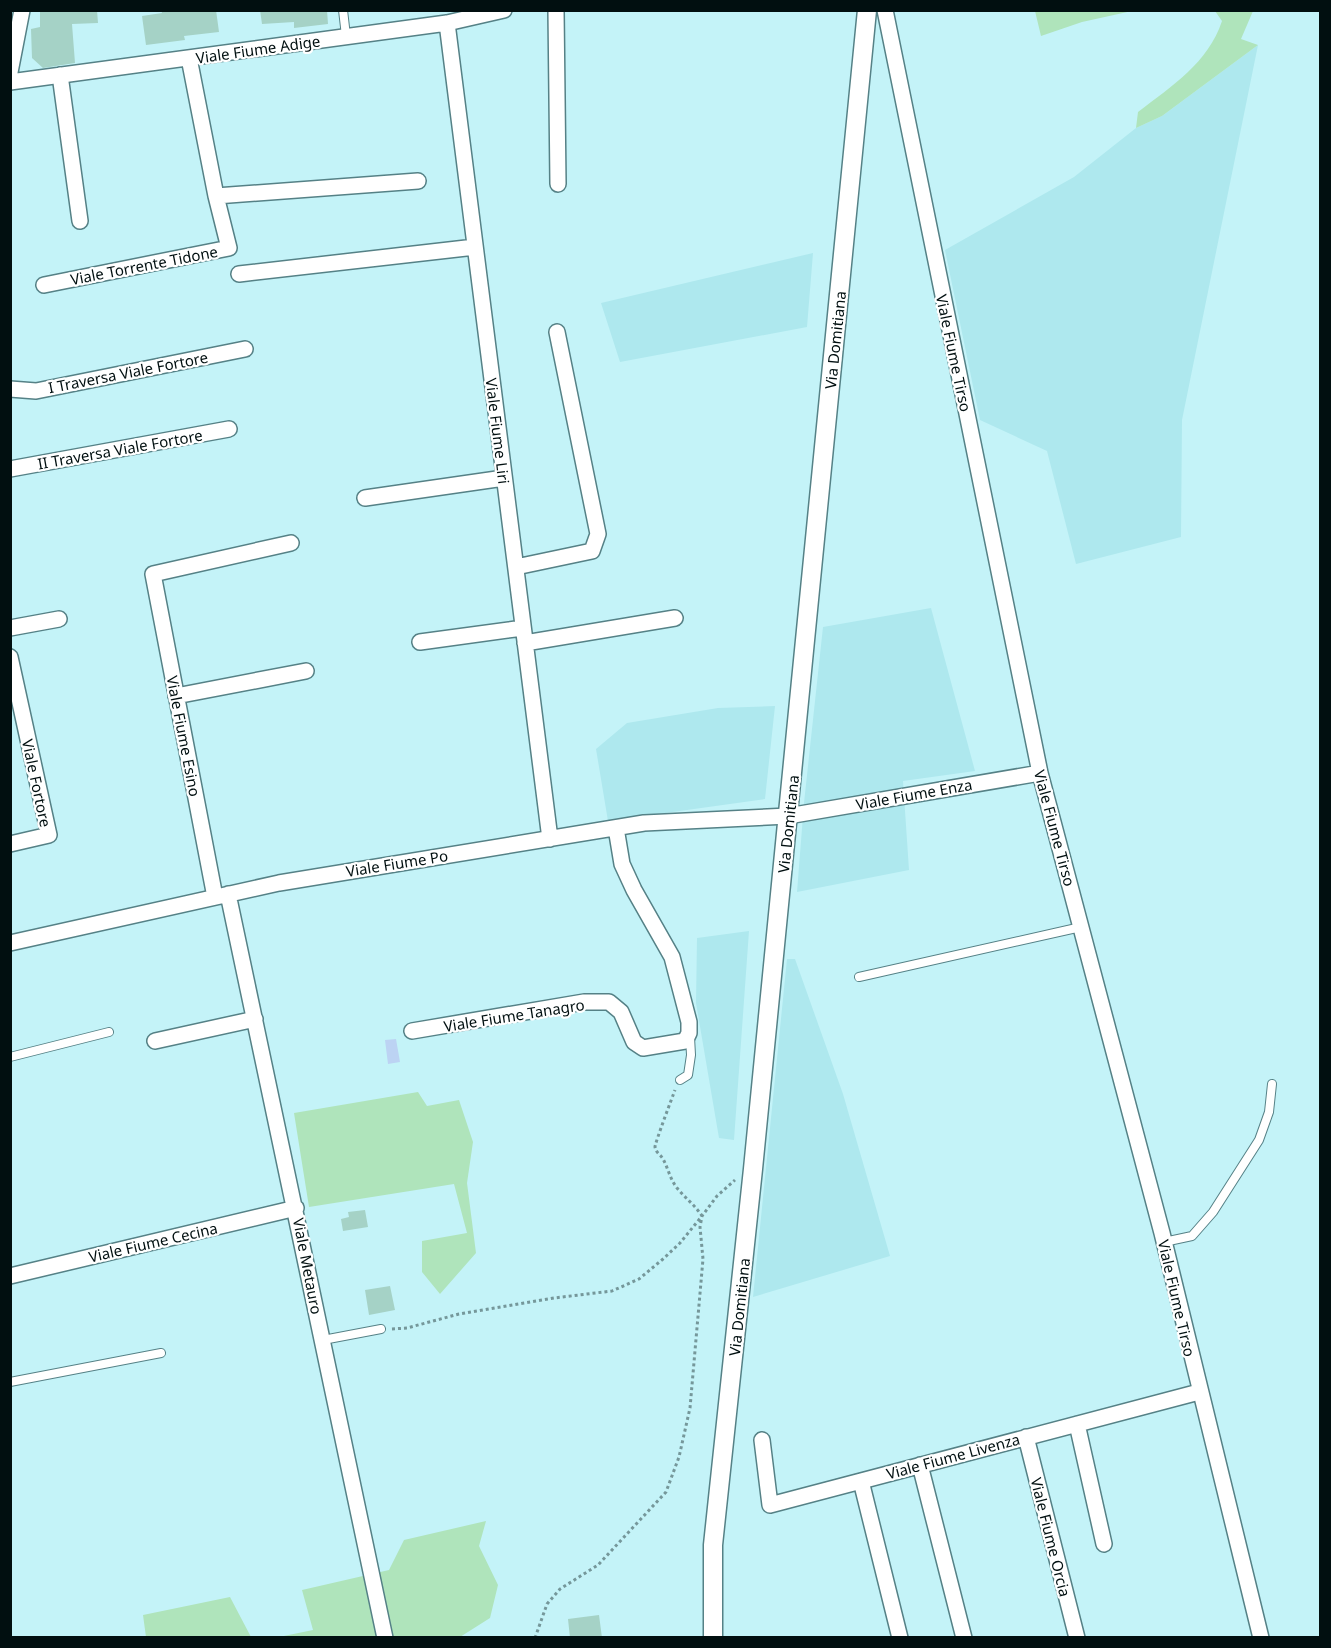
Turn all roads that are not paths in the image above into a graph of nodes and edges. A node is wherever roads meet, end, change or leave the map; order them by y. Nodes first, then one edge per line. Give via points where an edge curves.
1 (22, 10) edge
2 (343, 10) edge
3 (504, 10) edge
4 (556, 10) edge
5 (867, 10) edge
6 (885, 10) edge
7 (447, 23) junction
8 (346, 36) junction
9 (189, 58) junction
10 (10, 72) edge
11 (60, 75) junction
12 (10, 82) edge
13 (418, 181) dead end
14 (558, 184) dead end
15 (216, 196) junction
16 (80, 221) dead end
17 (475, 247) junction
18 (239, 274) dead end
19 (44, 285) dead end
20 (557, 332) dead end
21 (245, 349) dead end
22 (10, 389) edge
23 (229, 429) dead end
24 (10, 469) edge
25 (504, 478) junction
26 (365, 498) dead end
27 (291, 543) dead end
28 (516, 567) junction
29 (675, 618) dead end
30 (59, 619) dead end
31 (10, 628) edge
32 (524, 636) junction
33 (420, 642) dead end
34 (10, 657) edge
35 (306, 671) dead end
36 (176, 696) junction
37 (1040, 773) junction
38 (788, 816) junction
39 (616, 828) junction
40 (550, 839) junction
41 (10, 844) edge
42 (222, 896) junction
43 (1081, 927) junction
44 (10, 943) edge
45 (859, 977) dead end
46 (255, 1019) junction
47 (412, 1031) dead end
48 (109, 1032) dead end
49 (689, 1033) junction
50 (155, 1041) dead end
51 (10, 1057) edge
52 (680, 1080) road end
53 (1272, 1084) dead end
54 (296, 1208) junction
55 (1164, 1242) junction
56 (10, 1276) edge
57 (381, 1329) road end
58 (322, 1340) junction
59 (161, 1353) dead end
60 (10, 1382) edge
61 (1200, 1392) junction
62 (1077, 1424) junction
63 (1026, 1437) junction
64 (762, 1440) dead end
65 (920, 1465) junction
66 (861, 1481) junction
67 (1104, 1544) dead end
68 (385, 1638) edge
69 (713, 1638) edge
70 (900, 1638) edge
71 (964, 1638) edge
72 (1077, 1638) edge
73 (1261, 1638) edge

1 - 10 street
2 - 8 lane
3 - 7 street, Viale Fiume Adige
4 - 14 street
5 - 38 street, Via Domitiana
6 - 37 street, Viale Fiume Tirso
7 - 8 street, Viale Fiume Adige
7 - 17 street, Viale Fiume Liri
8 - 9 street, Viale Fiume Adige
9 - 11 street, Viale Fiume Adige
9 - 15 street, Viale Torrente Tidone
11 - 12 street, Viale Fiume Adige
11 - 16 street
13 - 15 street
15 - 19 street, Viale Torrente Tidone via 229,248
17 - 18 street
17 - 25 street, Viale Fiume Liri
20 - 28 street via 598,534 592,551
21 - 22 street, I Traversa Viale Fortore via 36,391
23 - 24 street, II Traversa Viale Fortore
25 - 26 street
25 - 28 street, Viale Fiume Liri
27 - 36 street, Viale Fiume Esino via 153,574
28 - 32 street, Viale Fiume Liri
29 - 32 street
30 - 31 street
32 - 33 street
32 - 40 street, Viale Fiume Liri
34 - 41 street, Viale Fortore via 49,835
35 - 36 street
36 - 42 street, Viale Fiume Esino
37 - 38 street, Viale Fiume Enza
37 - 43 street, Viale Fiume Tirso
38 - 39 street, Viale Fiume Po via 644,823
38 - 69 street, Via Domitiana via 713,1545
39 - 40 street, Viale Fiume Po
39 - 49 street via 622,864 672,957
40 - 42 street, Viale Fiume Po via 279,883
42 - 44 street, Viale Fiume Po
42 - 46 street, Viale Metauro
43 - 45 lane
43 - 55 street, Viale Fiume Tirso
46 - 50 street
46 - 54 street, Viale Metauro
47 - 49 street, Viale Fiume Tanagro via 584,1002 609,1002 621,1012 634,1042 643,1048 685,1041
48 - 51 lane
49 - 52 lane via 688,1075
53 - 55 lane via 1269,1112 1259,1140 1213,1212 1192,1236
54 - 56 street, Viale Fiume Cecina
54 - 58 street, Viale Metauro
55 - 61 street, Viale Fiume Tirso
57 - 58 lane
58 - 68 street, Viale Metauro
59 - 60 lane
61 - 62 street, Viale Fiume Livenza
61 - 73 street, Viale Fiume Tirso
62 - 63 street, Viale Fiume Livenza
62 - 67 street
63 - 65 street, Viale Fiume Livenza
63 - 72 street, Viale Fiume Orcia
64 - 66 street, Viale Fiume Livenza via 770,1505
65 - 66 street, Viale Fiume Livenza
65 - 71 street
66 - 70 street

